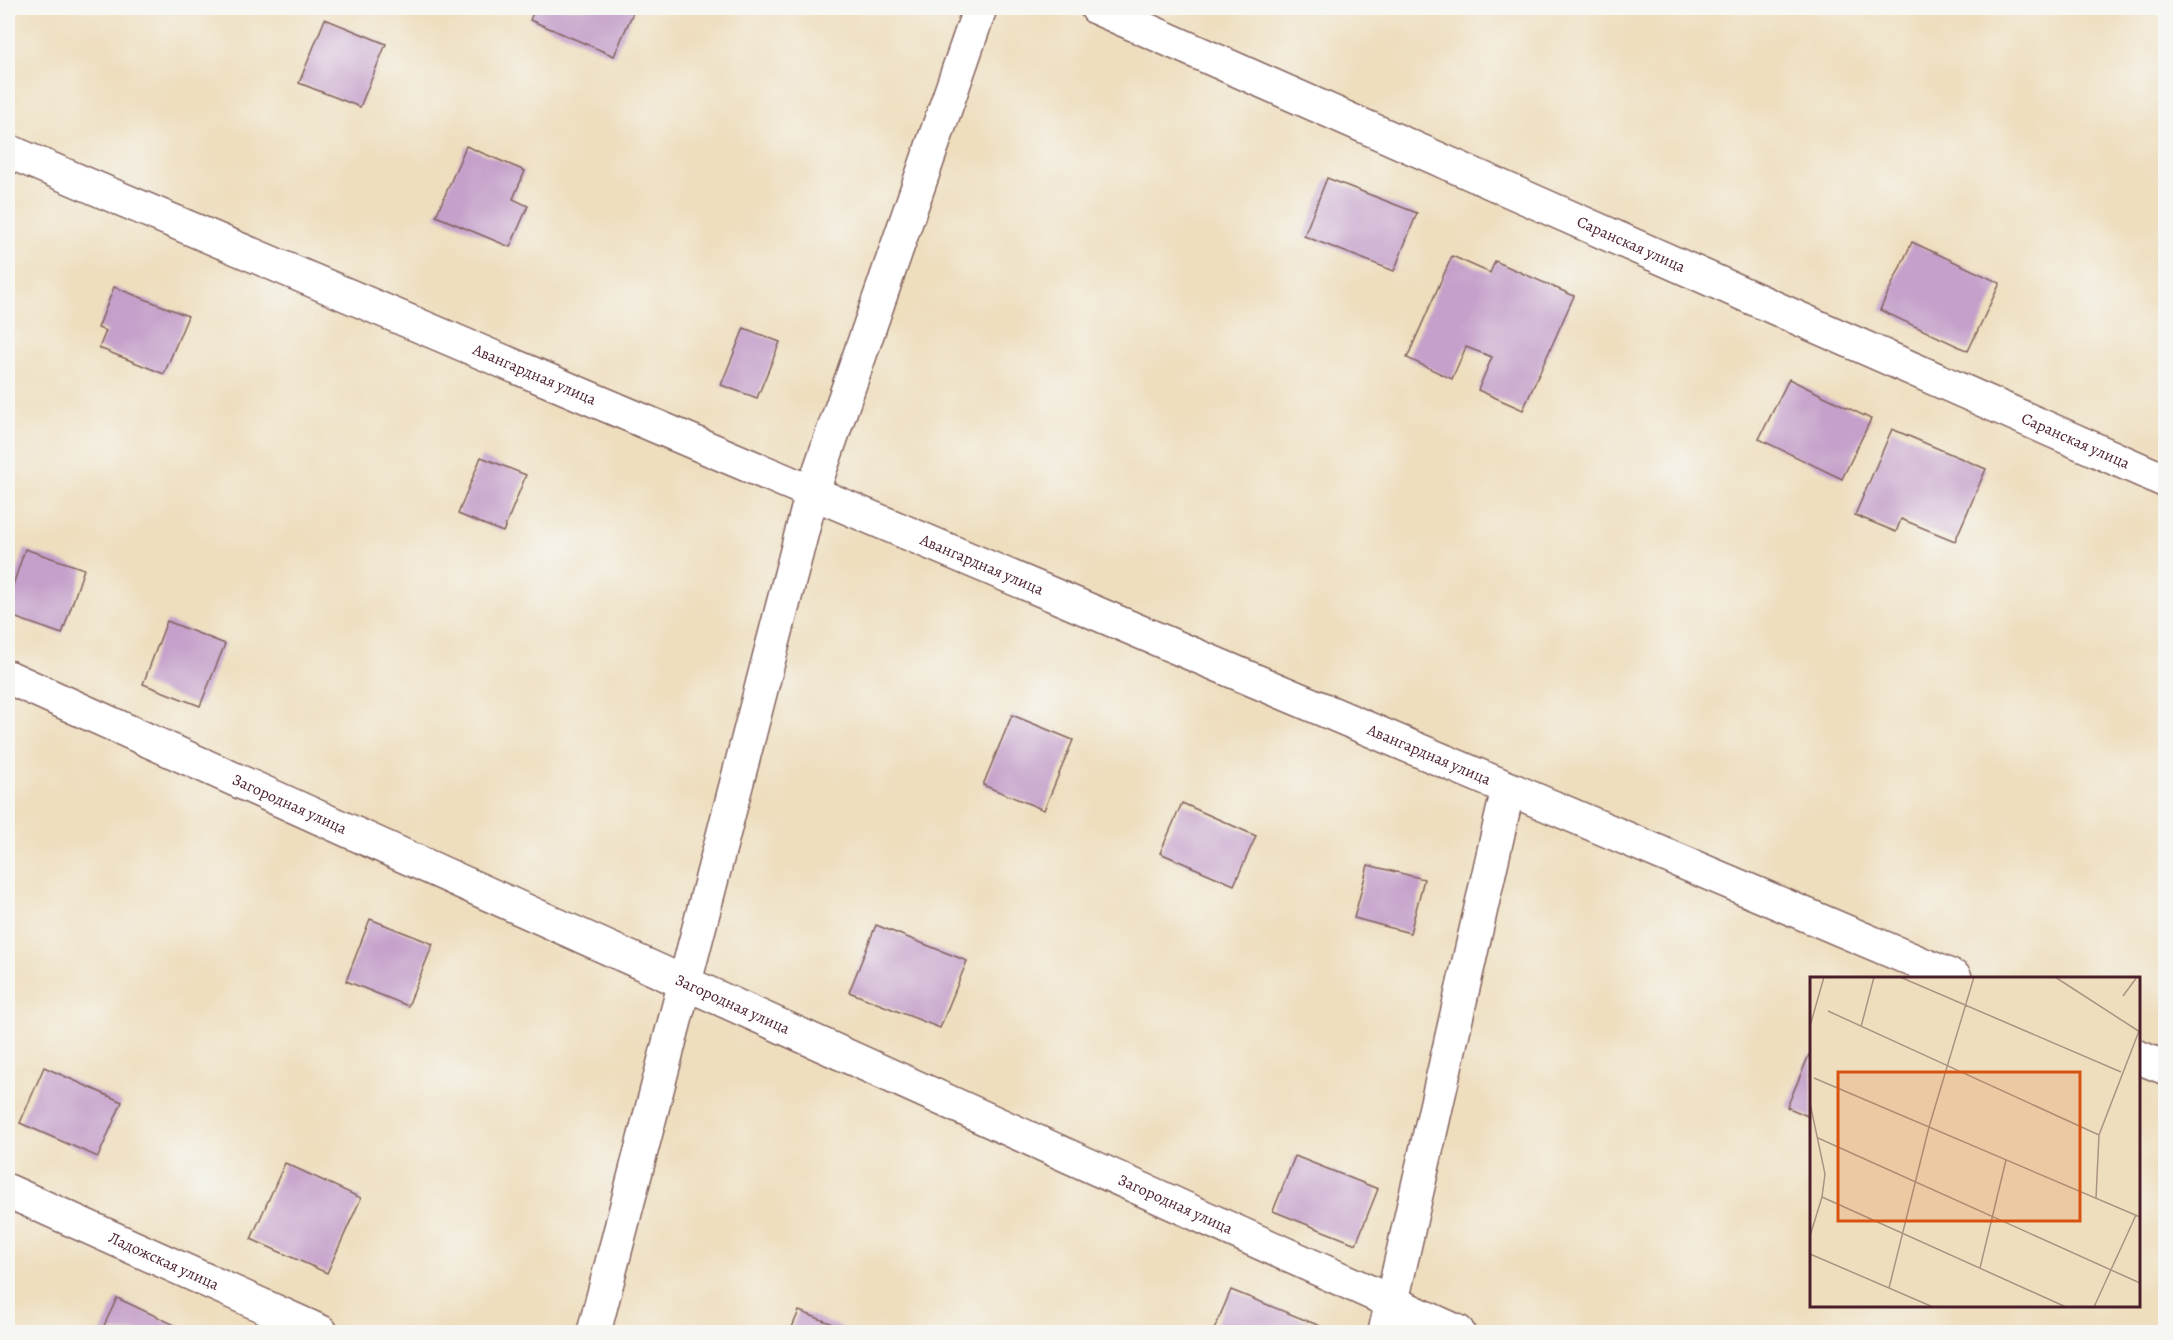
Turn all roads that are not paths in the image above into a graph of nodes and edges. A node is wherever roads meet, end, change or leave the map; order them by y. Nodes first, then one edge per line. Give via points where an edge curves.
1 (980, 8) edge
2 (1097, 8) edge
3 (8, 151) edge
4 (2166, 481) edge
5 (812, 493) junction
6 (8, 677) edge
7 (1508, 789) junction
8 (1953, 977) edge
9 (685, 983) junction
10 (2140, 1057) edge
11 (2166, 1068) edge
12 (8, 1191) edge
13 (1389, 1318) edge
14 (321, 1332) edge
15 (594, 1332) edge
16 (1458, 1332) edge

1 - 5 street
2 - 4 street, Саранская улица
3 - 5 street, Авангардная улица
5 - 7 street, Авангардная улица
5 - 9 street
6 - 9 street, Загородная улица
7 - 8 street, Авангардная улица
7 - 13 street
9 - 13 street, Загородная улица
9 - 15 street
10 - 11 street
12 - 14 street, Ладожская улица
13 - 16 street, Загородная улица

